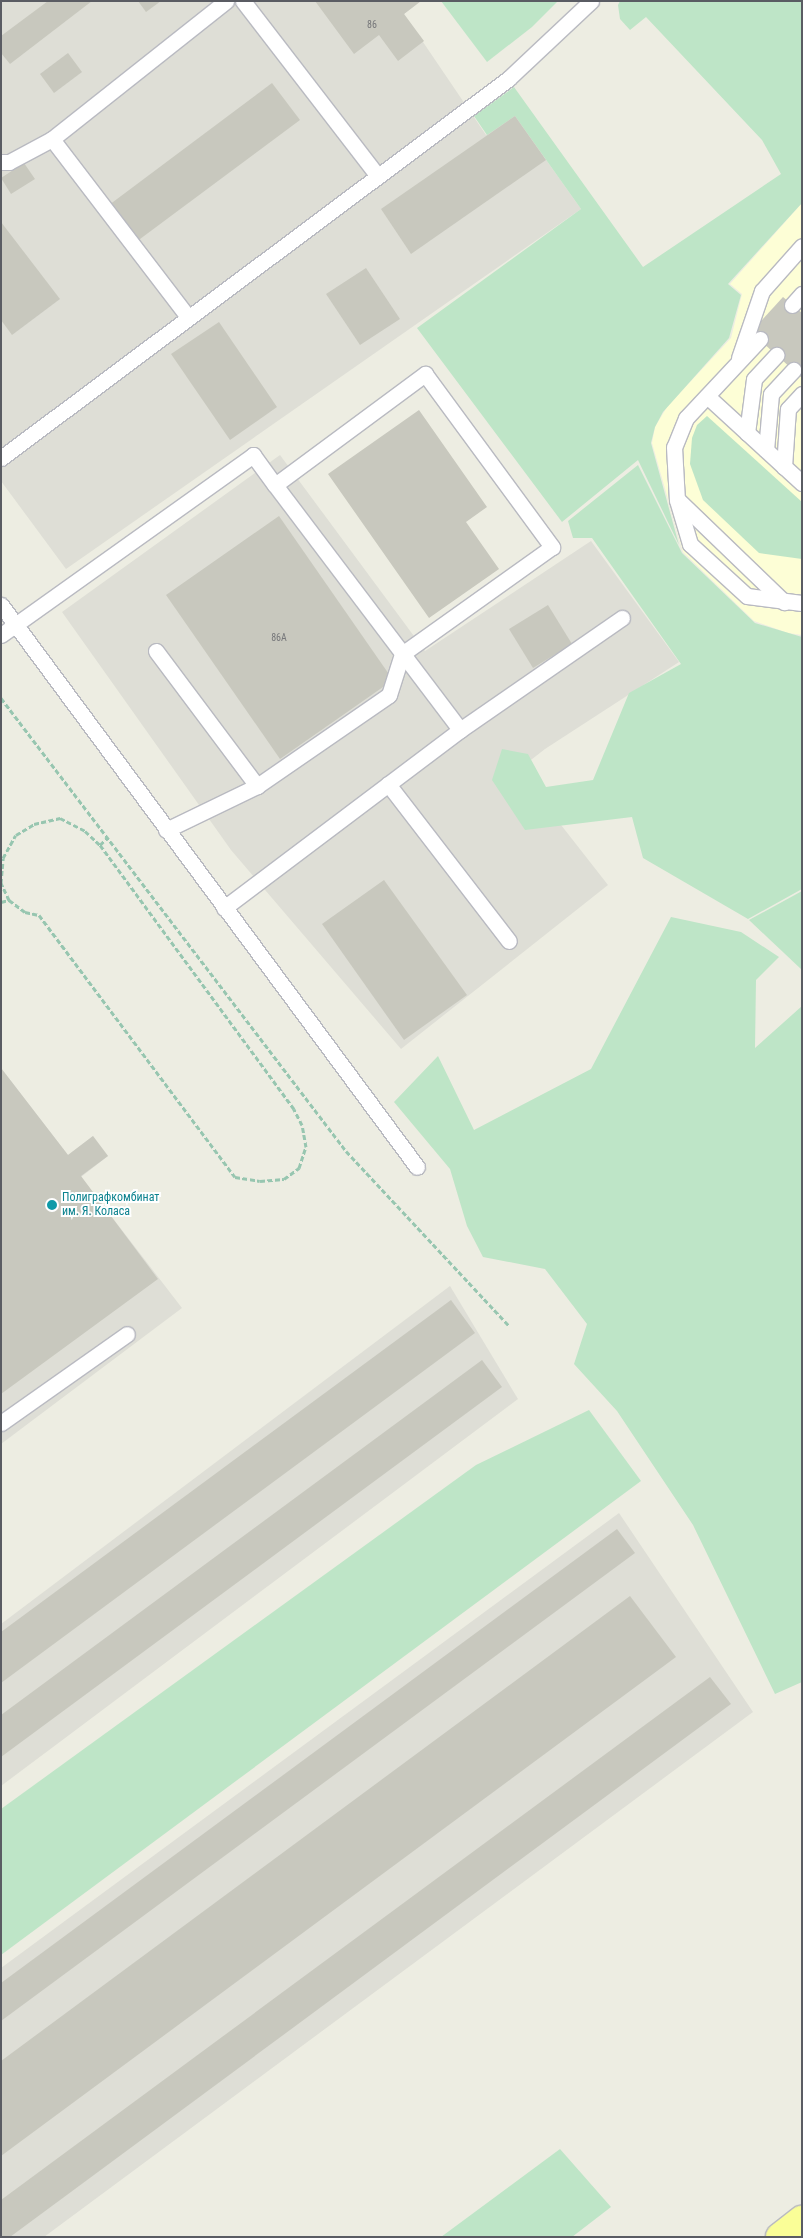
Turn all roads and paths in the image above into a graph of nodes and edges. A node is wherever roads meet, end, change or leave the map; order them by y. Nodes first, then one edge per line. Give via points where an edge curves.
1 (226, 1) edge
2 (244, 1) edge
3 (591, 1) edge
4 (52, 139) junction
5 (1, 162) edge
6 (378, 176) junction
7 (802, 246) edge
8 (188, 316) junction
9 (760, 339) dead end
10 (776, 355) dead end
11 (737, 364) junction
12 (793, 370) dead end
13 (802, 394) edge
14 (707, 396) junction
15 (747, 433) junction
16 (766, 450) junction
17 (1, 458) edge
18 (784, 467) junction
19 (802, 483) edge
20 (274, 485) junction
21 (678, 500) junction
22 (784, 602) junction
23 (802, 603) edge
24 (1, 605) edge
25 (622, 618) dead end
26 (16, 624) junction
27 (1, 635) edge
28 (156, 651) dead end
29 (402, 654) junction
30 (1, 698) edge
31 (460, 730) junction
32 (388, 784) junction
33 (257, 786) junction
34 (166, 830) junction
35 (107, 838) junction
36 (100, 845) junction
37 (9, 900) junction
38 (1, 902) edge
39 (224, 908) junction
40 (508, 941) dead end
41 (417, 1167) dead end
42 (508, 1325) dead end
43 (127, 1334) dead end
44 (1, 1423) edge
45 (802, 2220) edge
46 (780, 2237) edge

1 - 4 lane
2 - 6 lane
3 - 6 lane via 508,79
4 - 5 lane via 10,162
4 - 8 lane
6 - 8 lane
7 - 11 lane via 762,291
8 - 17 lane
9 - 11 lane
10 - 15 lane via 754,379
11 - 14 lane
12 - 16 lane via 771,394
13 - 18 lane via 788,409
14 - 15 lane
14 - 21 lane via 686,418 674,448
15 - 16 lane
16 - 18 lane
18 - 19 lane
20 - 26 lane via 253,456
20 - 29 lane
20 - 29 lane via 426,374 552,547
21 - 22 lane
21 - 22 lane via 690,544 747,596
22 - 23 lane
24 - 26 lane
25 - 31 lane
26 - 27 lane
26 - 34 lane
28 - 33 lane
29 - 31 lane
29 - 33 lane via 389,694
30 - 35 path
31 - 32 lane
32 - 39 lane
32 - 40 lane
33 - 34 lane
34 - 39 lane
35 - 36 path
35 - 42 path via 346,1151
36 - 37 path via 85,830 60,818 34,824 16,835 3,858 1,883
36 - 37 path via 294,1109 302,1125 306,1147 299,1168 284,1179 260,1181 235,1176 39,915 24,912
37 - 38 path
39 - 41 lane
43 - 44 lane
45 - 46 highway

